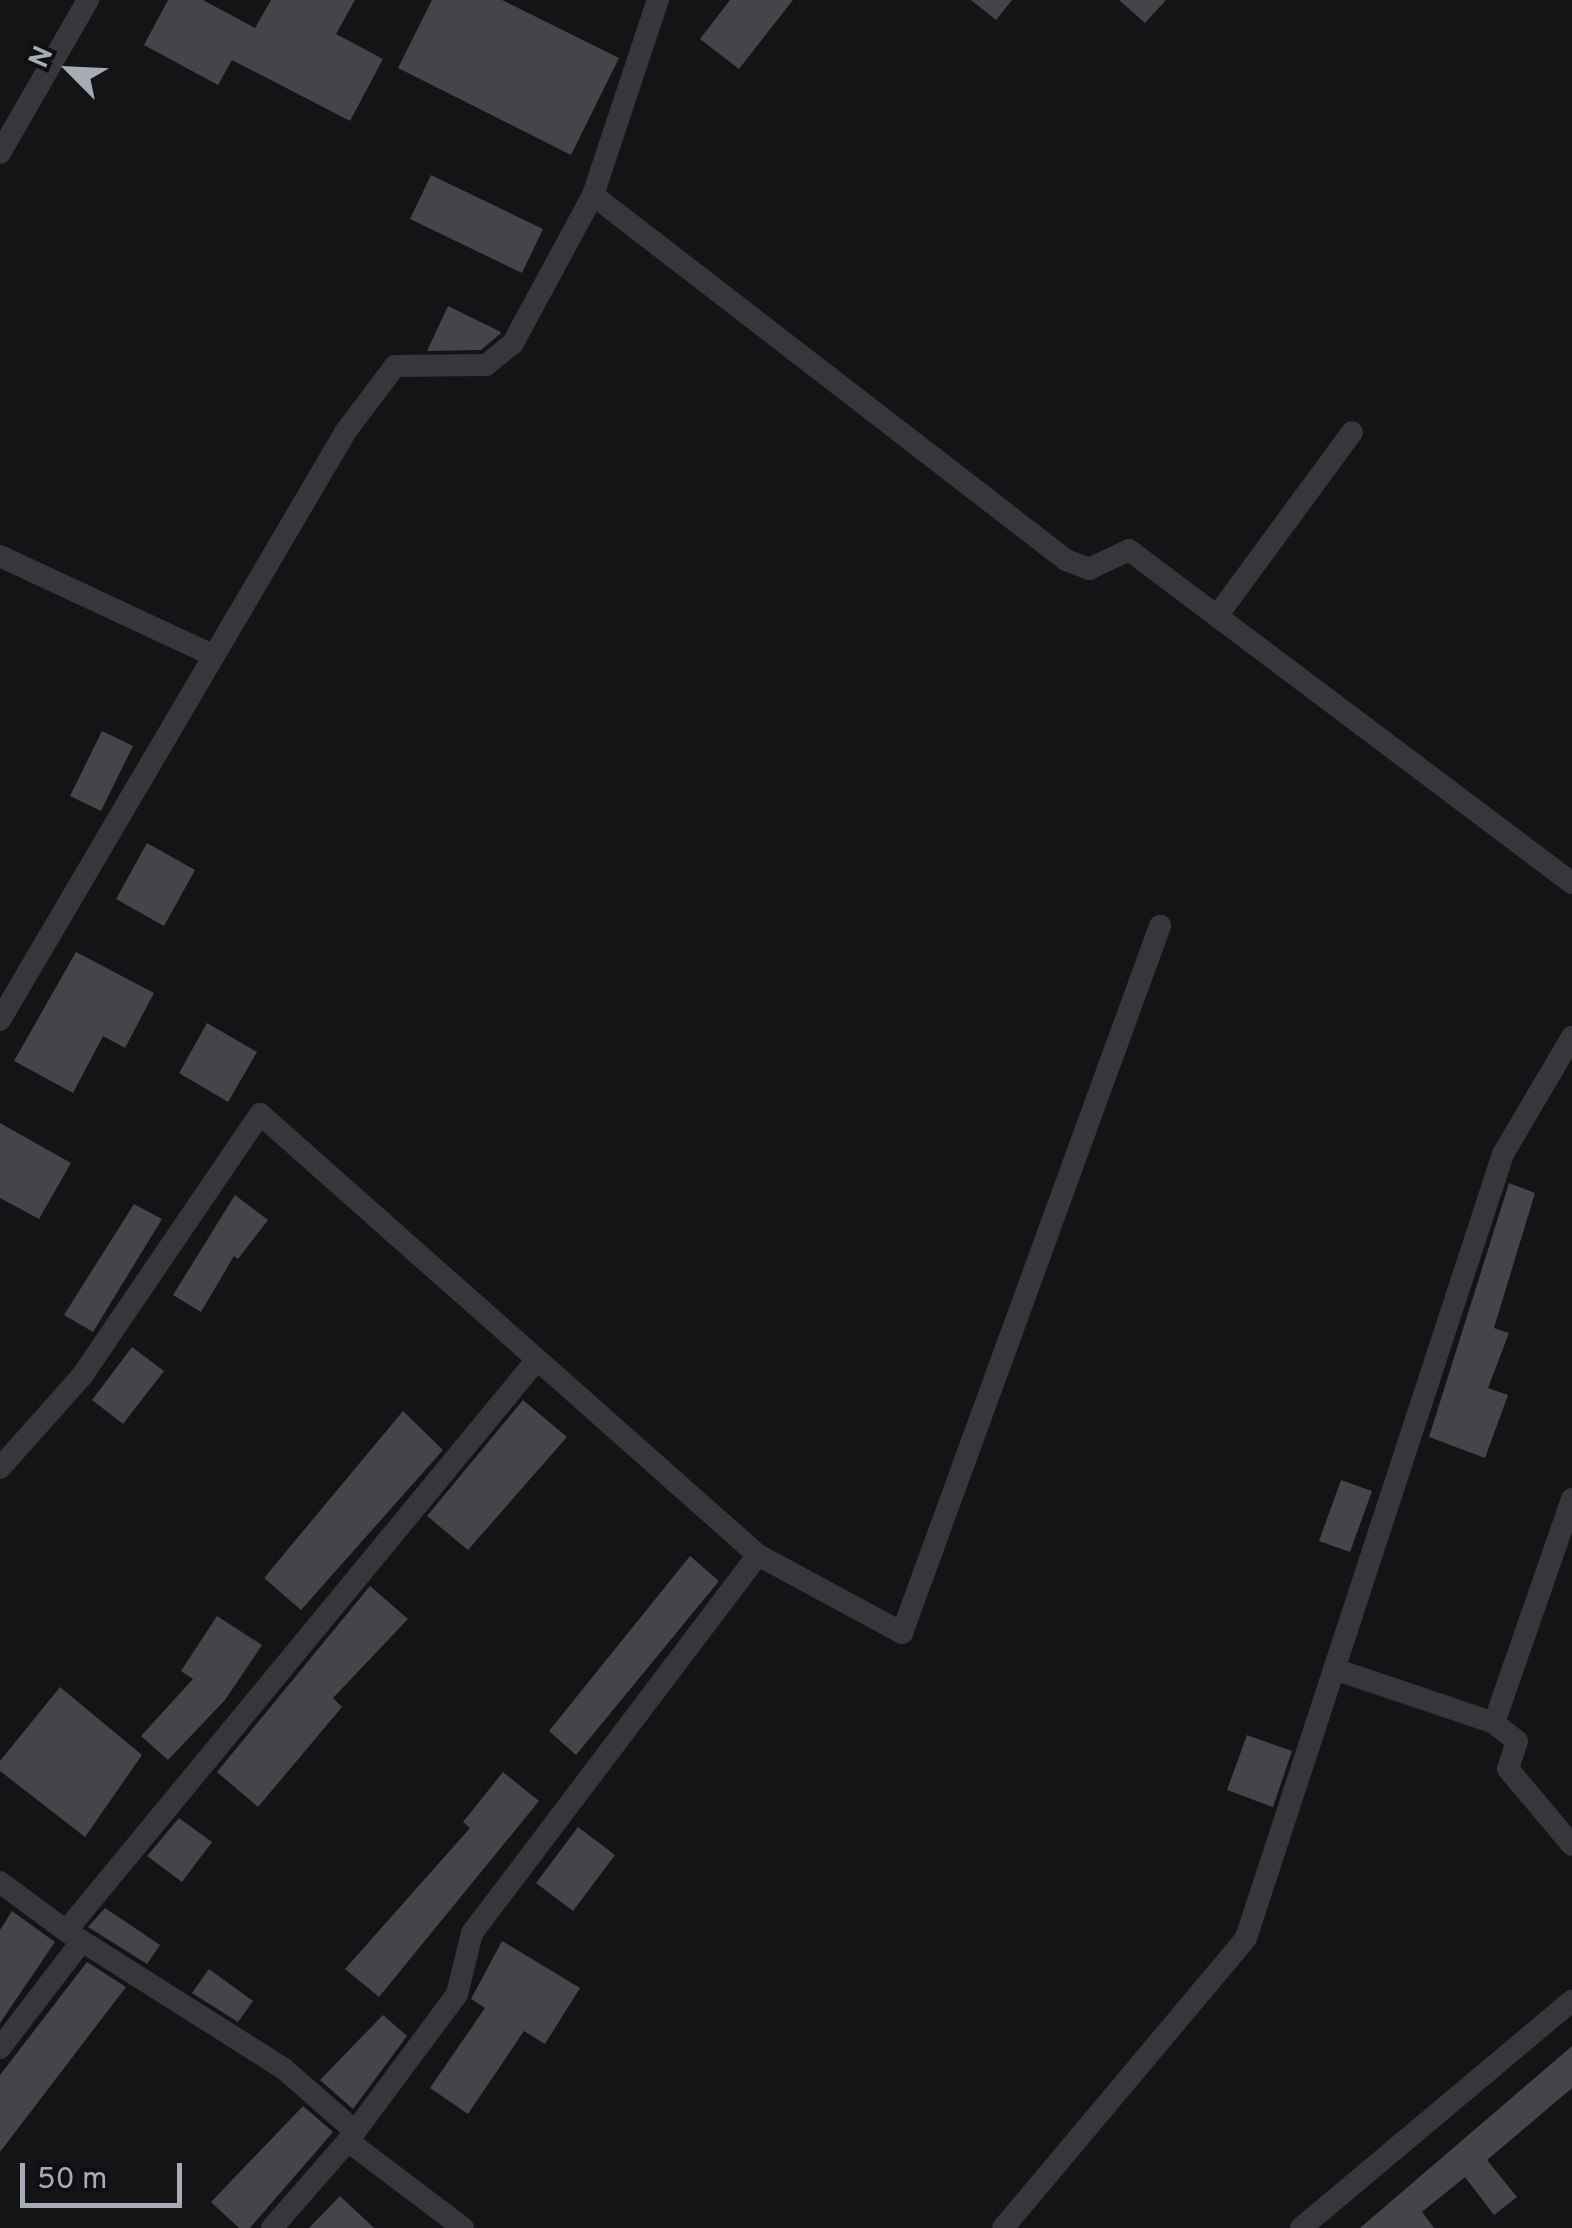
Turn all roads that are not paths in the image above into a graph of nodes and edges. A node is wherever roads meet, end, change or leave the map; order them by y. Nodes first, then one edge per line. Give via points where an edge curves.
1 (88, 0) edge
2 (658, 0) edge
3 (0, 153) edge
4 (594, 195) junction
5 (1352, 432) dead end
6 (0, 556) edge
7 (1216, 616) junction
8 (214, 656) junction
9 (1572, 882) edge
10 (1160, 926) dead end
11 (0, 1020) edge
12 (1572, 1037) edge
13 (535, 1362) junction
14 (0, 1468) edge
15 (1572, 1498) edge
16 (758, 1555) junction
17 (1334, 1669) junction
18 (1494, 1723) junction
19 (1572, 1846) edge
20 (0, 1882) edge
21 (73, 1936) junction
22 (1572, 2001) edge
23 (0, 2048) edge
24 (352, 2136) junction
25 (272, 2228) edge
26 (463, 2228) edge
27 (1004, 2228) edge
28 (1301, 2228) edge

1 - 3 street
2 - 4 street
4 - 7 street via 1066,560 1088,569 1129,550
4 - 8 street via 500,354 486,366 395,366 346,431
5 - 7 street
6 - 8 street
7 - 9 street
8 - 11 street
10 - 16 street via 902,1633
12 - 17 street via 1503,1154
13 - 14 street via 260,1114 82,1376
13 - 16 street
13 - 21 street
15 - 18 street
16 - 24 street via 472,1932 457,1994
17 - 18 street
17 - 27 street via 1246,1938
18 - 19 street via 1517,1741 1508,1768
20 - 21 street
21 - 23 street
21 - 24 street via 283,2068
22 - 28 street
24 - 25 street
24 - 26 street

